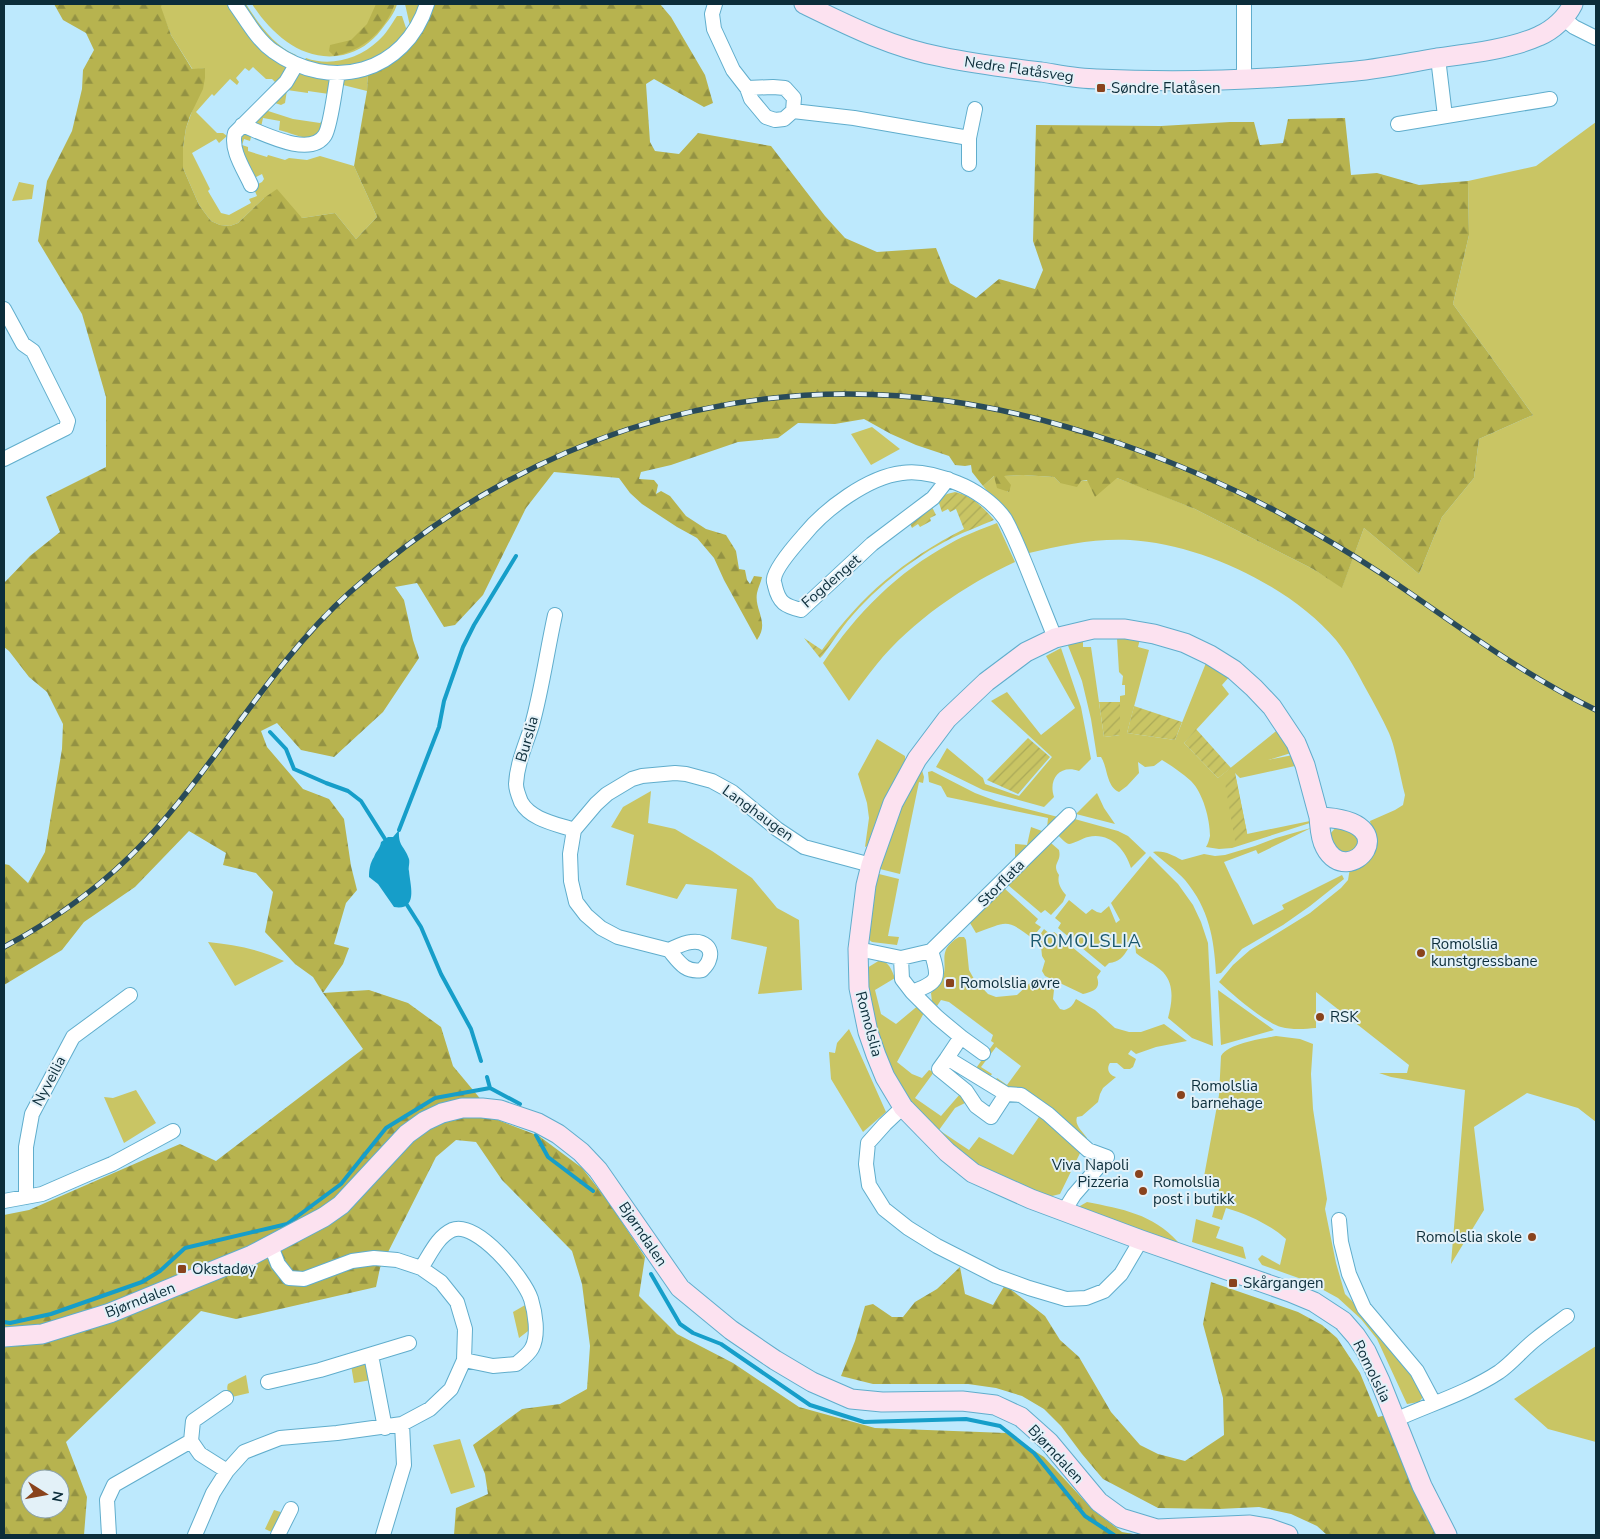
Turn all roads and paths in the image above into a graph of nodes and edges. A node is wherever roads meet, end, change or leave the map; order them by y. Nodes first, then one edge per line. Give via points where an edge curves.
1 (235, 4) edge
2 (427, 4) edge
3 (715, 4) edge
4 (804, 4) edge
5 (1244, 4) edge
6 (1568, 11) edge
7 (1596, 38) edge
8 (1438, 58) junction
9 (296, 65) junction
10 (338, 74) junction
11 (1244, 78) junction
12 (747, 88) junction
13 (1550, 99) dead end
14 (975, 109) dead end
15 (793, 111) junction
16 (1445, 116) junction
17 (1398, 124) dead end
18 (242, 125) junction
19 (969, 138) junction
20 (969, 164) dead end
21 (251, 185) dead end
22 (4, 309) edge
23 (4, 459) edge
24 (948, 479) junction
25 (555, 615) dead end
26 (1055, 638) junction
27 (1069, 815) dead end
28 (1319, 817) dead end
29 (574, 830) junction
30 (871, 865) junction
31 (858, 949) junction
32 (669, 950) dead end
33 (931, 951) junction
34 (901, 958) junction
35 (912, 992) junction
36 (130, 995) dead end
37 (961, 1037) junction
38 (983, 1053) dead end
39 (947, 1058) junction
40 (1006, 1094) junction
41 (903, 1107) junction
42 (172, 1131) dead end
43 (26, 1197) junction
44 (4, 1201) edge
45 (1064, 1211) junction
46 (1339, 1220) dead end
47 (1141, 1240) junction
48 (270, 1246) junction
49 (421, 1268) junction
50 (1567, 1316) dead end
51 (4, 1338) edge
52 (409, 1343) dead end
53 (371, 1355) junction
54 (464, 1360) junction
55 (268, 1382) dead end
56 (226, 1398) dead end
57 (1434, 1404) junction
58 (1395, 1420) junction
59 (402, 1424) junction
60 (385, 1428) junction
61 (191, 1441) junction
62 (227, 1471) junction
63 (292, 1509) dead end
64 (108, 1535) edge
65 (195, 1535) edge
66 (278, 1535) edge
67 (383, 1535) edge
68 (1288, 1535) edge
69 (1447, 1535) edge

1 - 9 street via 271,50
2 - 10 street via 413,34 400,49 367,68
3 - 12 street via 712,14 714,28 733,70
4 - 11 street, Nedre Flatåsveg via 860,32 941,57 1104,80
5 - 11 street
6 - 7 street via 1574,27
6 - 8 street, Nedre Flatåsveg via 1553,28 1520,43
8 - 11 street, Nedre Flatåsveg via 1347,72
8 - 16 street
9 - 10 street via 316,72
9 - 18 street via 286,82
10 - 18 street via 325,135 317,141 299,145
12 - 15 street via 785,88 794,98
12 - 15 street via 751,99 766,117 784,119
13 - 16 street
14 - 19 street
15 - 19 street
16 - 17 street
18 - 21 street via 233,138
19 - 20 street
22 - 23 street via 23,344 33,352 68,421 66,428
24 - 24 street, Fogdenget via 902,472 878,479 852,494 829,511 788,554 774,578 777,596 787,606 801,610 872,544 933,498
24 - 26 street, Fogdenget via 973,490 1004,518 1016,539
25 - 29 street, Burslia via 542,685 516,787 529,813
26 - 28 street, Romolslia via 1093,629 1125,629 1154,634 1184,643 1234,670 1272,707 1296,744
26 - 30 street, Romolslia via 1026,652 986,682 947,719 917,759 893,803
27 - 33 street, Storflata
29 - 30 street, Langhaugen via 596,804 623,784 642,776 686,774 712,781 732,792 804,847
29 - 32 street via 570,878 576,902 586,915 601,928 618,936
30 - 31 street, Romolslia
31 - 34 street
31 - 41 street, Romolslia via 859,988 868,1032 885,1078
33 - 34 street
33 - 35 street via 935,979 931,985
34 - 35 street via 902,979
35 - 37 street
36 - 43 street, Nyveilia via 73,1037 32,1114 26,1147
37 - 38 street
37 - 39 street
39 - 40 street
39 - 40 street via 939,1069 991,1117
40 - 45 street via 1021,1095 1088,1150 1107,1157
41 - 45 street, Romolslia via 947,1152 973,1173
41 - 47 street via 868,1143 869,1185 884,1209 937,1246 996,1276 1066,1299 1086,1298 1104,1292 1121,1274
42 - 43 street via 112,1164 42,1194
43 - 44 street
45 - 47 street, Romolslia
46 - 57 street via 1349,1274 1364,1308 1417,1371
47 - 58 street, Romolslia via 1290,1292 1314,1302 1343,1321 1366,1351
48 - 49 street via 289,1278 304,1280 352,1261 374,1258 397,1260
48 - 51 street, Bjørndalen via 110,1312 42,1334
48 - 68 street, Bjørndalen via 324,1217 341,1204 407,1134 424,1121 462,1108 500,1110 538,1123 582,1152 680,1288 731,1330 812,1382 850,1399 882,1402 962,1400 995,1405 1021,1417 1049,1442 1099,1502 1121,1518 1157,1529 1250,1525
49 - 54 street via 441,1282 457,1302 465,1328
49 - 54 street via 440,1238 454,1229 470,1231 492,1246 512,1267 531,1298 537,1324 532,1348 516,1364 493,1366
50 - 57 street via 1500,1371
52 - 53 street
53 - 55 street
53 - 60 street
54 - 59 street via 451,1388 430,1409
56 - 61 street via 193,1421
57 - 58 street
58 - 69 street, Romolslia via 1422,1486
59 - 60 street
59 - 67 street via 404,1465
60 - 62 street via 280,1438 244,1452
61 - 62 street via 200,1454
61 - 64 street via 114,1484 107,1500
62 - 65 street via 213,1493
63 - 66 street

